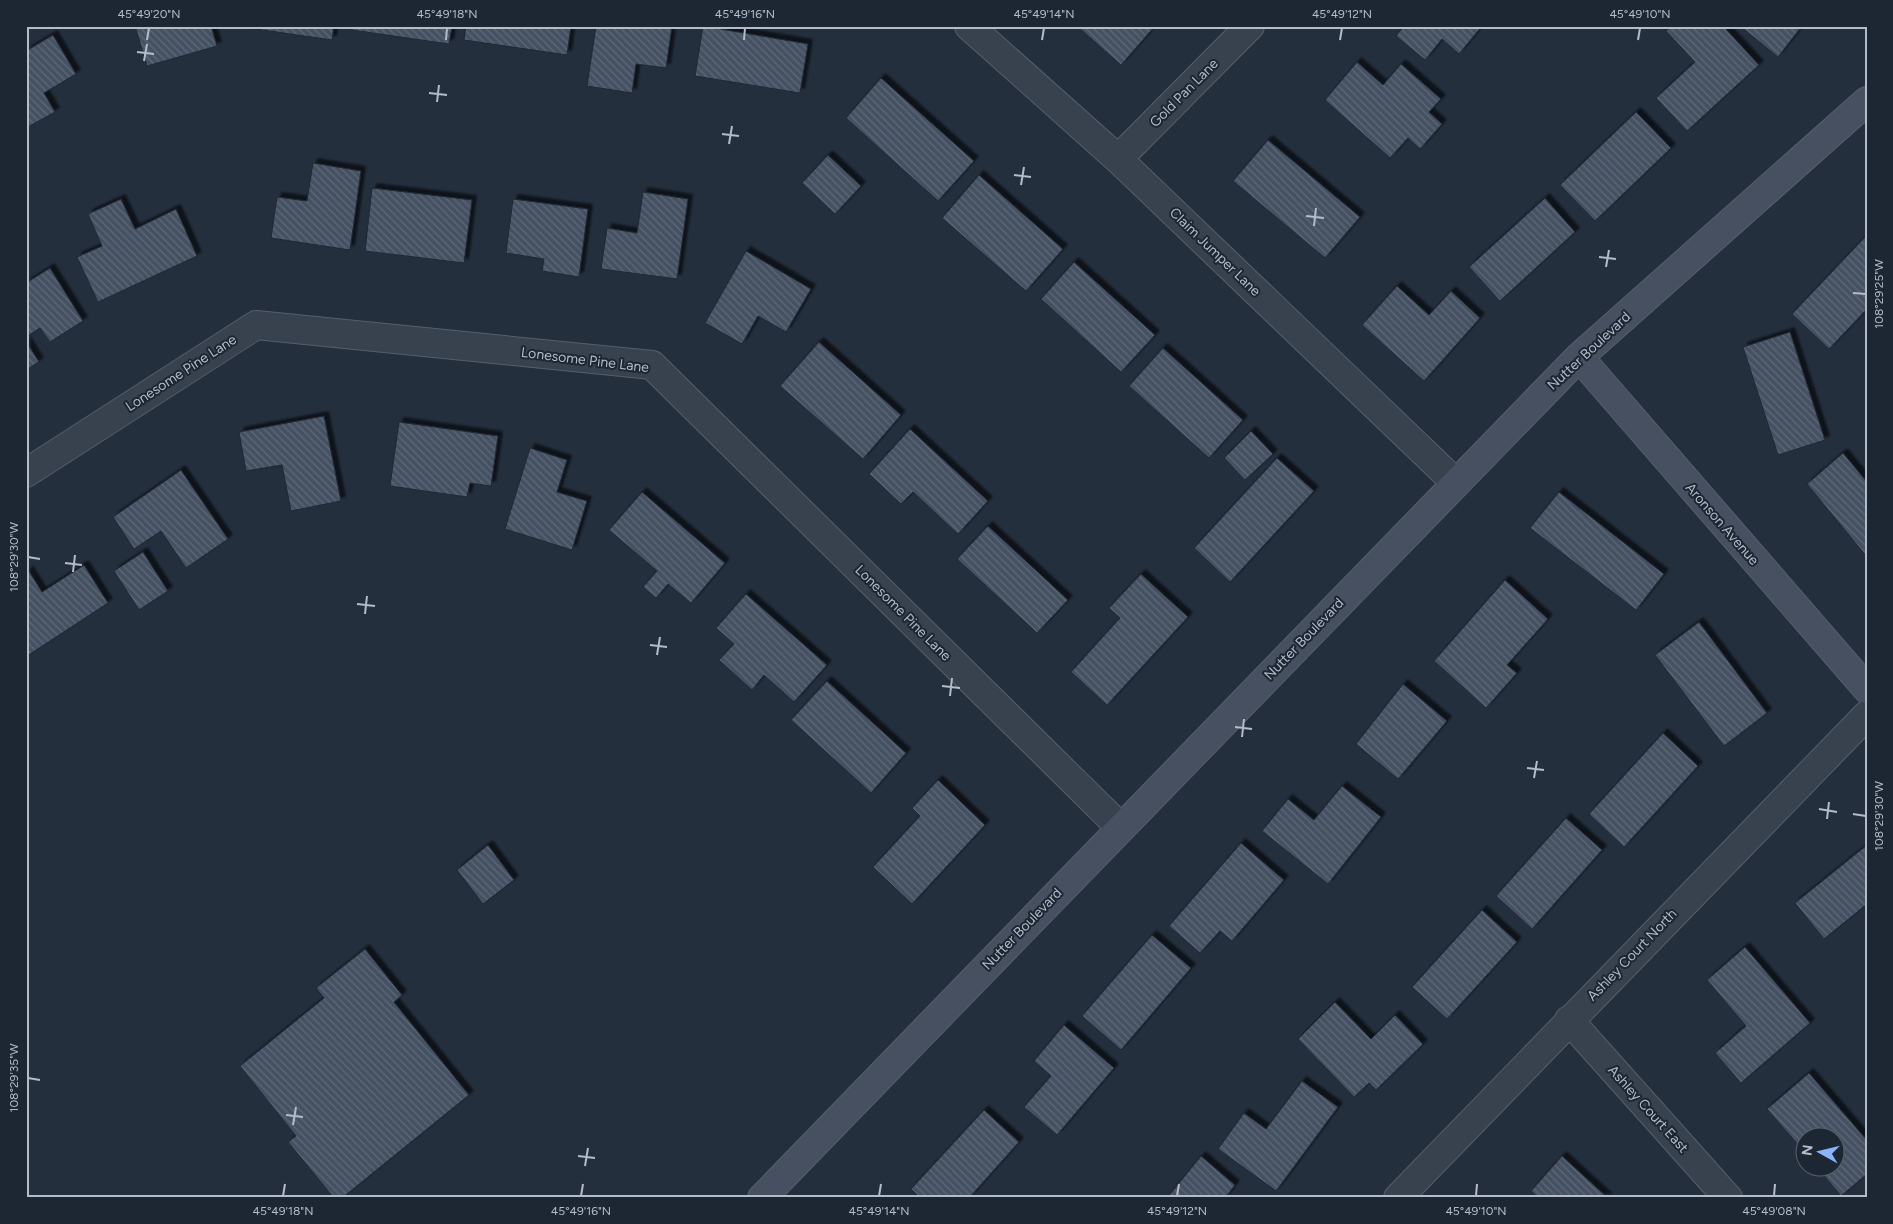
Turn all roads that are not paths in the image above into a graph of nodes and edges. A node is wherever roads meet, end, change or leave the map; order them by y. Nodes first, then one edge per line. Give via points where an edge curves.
1 (968, 26) edge
2 (1250, 26) edge
3 (1867, 101) edge
4 (1118, 159) junction
5 (1579, 357) junction
6 (26, 473) edge
7 (1456, 483) junction
8 (1867, 689) edge
9 (1867, 715) edge
10 (1120, 827) junction
11 (1569, 1020) junction
12 (762, 1198) edge
13 (1398, 1198) edge
14 (1728, 1198) edge

1 - 4 street, Claim Jumper Lane
2 - 4 street, Gold Pan Lane
3 - 5 street, Nutter Boulevard
4 - 7 street, Claim Jumper Lane
5 - 7 street, Nutter Boulevard
5 - 8 street, Aronson Avenue
6 - 10 street, Lonesome Pine Lane via 256,325 652,365
7 - 10 street, Nutter Boulevard
9 - 11 street, Ashley Court North
10 - 12 street, Nutter Boulevard
11 - 13 street, Ashley Court North
11 - 14 street, Ashley Court East

